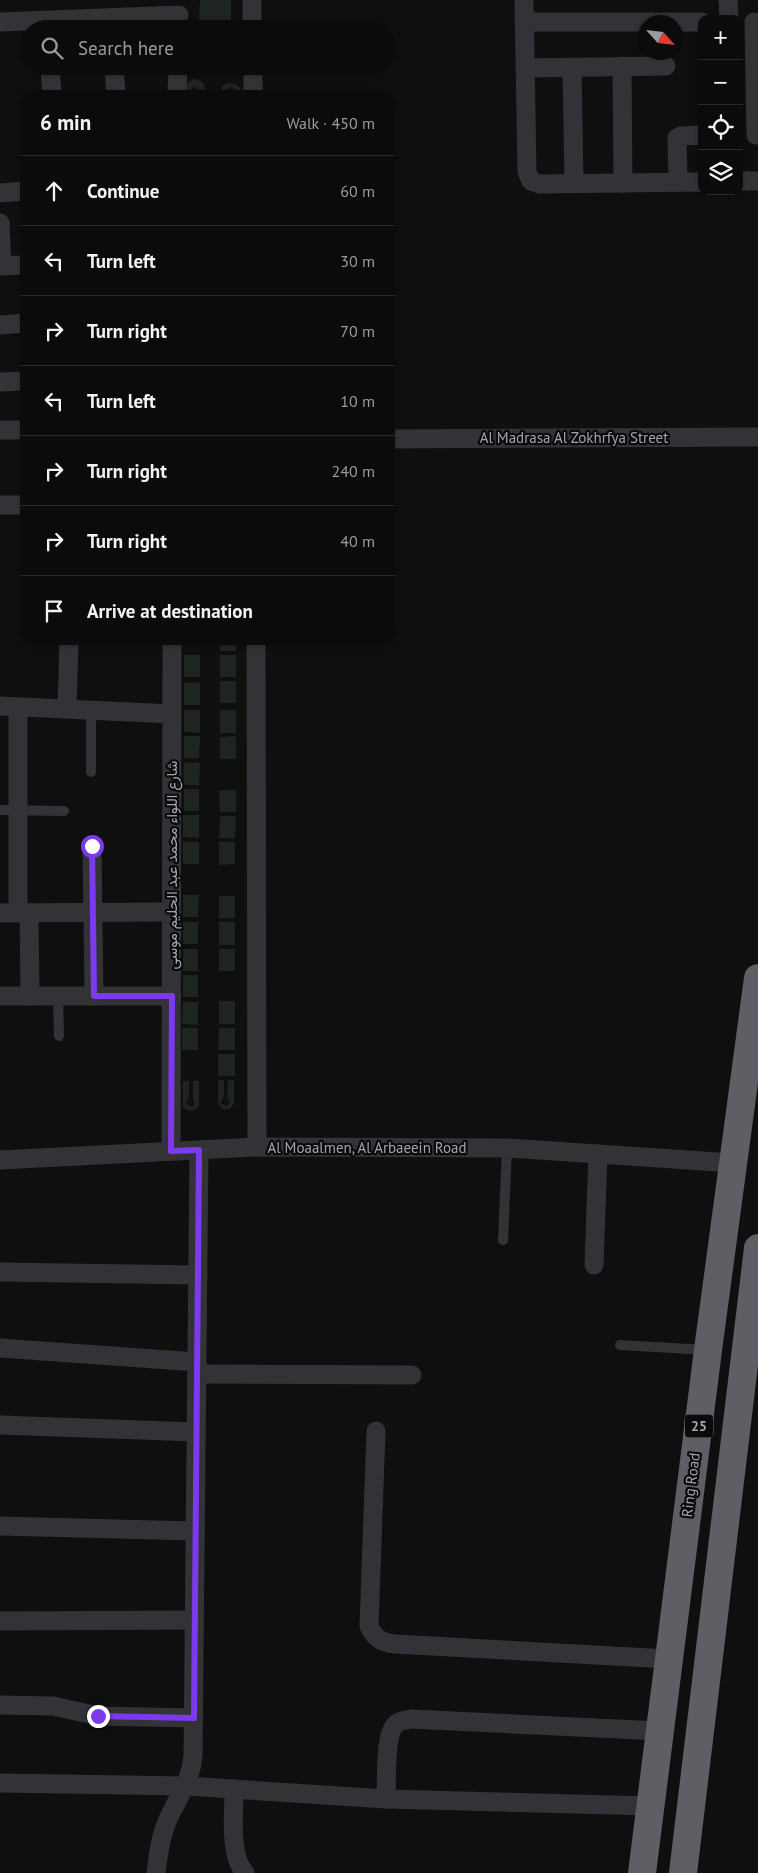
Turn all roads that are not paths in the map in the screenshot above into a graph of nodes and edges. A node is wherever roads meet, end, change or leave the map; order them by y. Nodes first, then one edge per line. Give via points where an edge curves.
1 (252, 0) edge
2 (524, 0) edge
3 (728, 0) edge
4 (179, 15) edge
5 (729, 15) edge
6 (137, 20) edge
7 (252, 20) edge
8 (0, 22) edge
9 (524, 22) junction
10 (698, 22) edge
11 (751, 22) edge
12 (20, 23) edge
13 (622, 66) junction
14 (666, 66) dead end
15 (572, 67) junction
16 (525, 68) junction
17 (51, 75) edge
18 (115, 75) edge
19 (178, 75) edge
20 (253, 75) edge
21 (52, 90) edge
22 (116, 90) edge
23 (177, 90) edge
24 (253, 90) edge
25 (751, 135) edge
26 (698, 136) edge
27 (743, 181) edge
28 (758, 181) edge
29 (678, 182) junction
30 (698, 182) edge
31 (574, 183) junction
32 (623, 183) junction
33 (20, 192) edge
34 (0, 193) edge
35 (0, 223) edge
36 (20, 265) edge
37 (1, 266) edge
38 (20, 323) edge
39 (0, 325) edge
40 (20, 381) edge
41 (0, 382) edge
42 (0, 430) edge
43 (20, 430) edge
44 (758, 437) edge
45 (395, 438) edge
46 (0, 505) edge
47 (20, 505) edge
48 (69, 645) edge
49 (172, 645) edge
50 (256, 645) edge
51 (9, 706) edge
52 (67, 709) junction
53 (91, 710) junction
54 (172, 714) junction
55 (91, 772) dead end
56 (9, 811) edge
57 (64, 811) dead end
58 (92, 846) dead end
59 (93, 912) junction
60 (172, 912) junction
61 (16, 913) edge
62 (758, 978) edge
63 (0, 996) edge
64 (30, 996) junction
65 (58, 996) junction
66 (94, 996) junction
67 (172, 996) junction
68 (59, 1036) dead end
69 (257, 1147) junction
70 (508, 1148) junction
71 (199, 1150) junction
72 (171, 1151) junction
73 (598, 1154) junction
74 (1, 1157) edge
75 (733, 1163) junction
76 (503, 1240) dead end
77 (758, 1248) edge
78 (594, 1265) dead end
79 (0, 1272) edge
80 (198, 1275) junction
81 (620, 1346) dead end
82 (0, 1348) edge
83 (708, 1350) junction
84 (197, 1368) junction
85 (412, 1375) dead end
86 (0, 1425) edge
87 (376, 1430) dead end
88 (196, 1432) junction
89 (0, 1526) edge
90 (195, 1531) junction
91 (194, 1620) junction
92 (0, 1621) edge
93 (669, 1659) junction
94 (0, 1705) edge
95 (194, 1718) junction
96 (660, 1731) junction
97 (0, 1783) edge
98 (186, 1786) junction
99 (234, 1789) junction
100 (386, 1798) junction
101 (651, 1806) junction
102 (156, 1873) edge
103 (245, 1873) edge
104 (642, 1873) edge
105 (683, 1873) edge

1 - 7 street
2 - 9 street
3 - 5 street
4 - 6 street
8 - 12 street
9 - 10 street
9 - 16 street
11 - 25 street
13 - 14 street
13 - 15 street
13 - 32 street
15 - 16 street
15 - 31 street
16 - 31 street via 528,177 536,184
17 - 21 street
18 - 22 street
19 - 23 street
20 - 24 street
26 - 29 street via 677,138
27 - 28 street
29 - 30 street
29 - 32 street
31 - 32 street
33 - 34 street
35 - 37 street
36 - 37 street
38 - 39 street
40 - 41 street
42 - 43 street
44 - 45 street, Al Madrasa Al Zokhrfya Street
46 - 47 street
48 - 52 street
49 - 54 street, شارع اللواء محمد عبد الحليم موسى
50 - 69 street
51 - 52 street
51 - 56 street
52 - 53 street
53 - 54 street
53 - 55 lane
54 - 60 street, شارع اللواء محمد عبد الحليم موسى
56 - 57 lane
56 - 61 street
58 - 59 street
59 - 60 street
59 - 61 street
59 - 66 street
60 - 67 street, شارع اللواء محمد عبد الحليم موسى
61 - 64 street
62 - 75 highway, Ring Road / 25
63 - 64 street
64 - 65 street
65 - 66 street
65 - 68 lane
66 - 67 street
67 - 72 street, شارع اللواء محمد عبد الحليم موسى
69 - 70 street, Al Moaalmen, Al Arbaeein Road
69 - 71 street, Al Moaalmen, Al Arbaeein Road
70 - 73 street, Al Moaalmen, Al Arbaeein Road
70 - 76 lane
71 - 72 street, Al Moaalmen, Al Arbaeein Road
71 - 80 street
72 - 74 street, Al Moaalmen, Al Arbaeein Road
73 - 75 street, Al Moaalmen, Al Arbaeein Road
73 - 78 street
75 - 83 highway, Ring Road / 25
77 - 105 highway, 25
79 - 80 street
80 - 84 street
81 - 83 lane
82 - 84 street
83 - 93 highway, Ring Road / 25
84 - 85 street
84 - 88 street
86 - 88 street
87 - 93 street via 369,1626 376,1638 395,1644
88 - 90 street
89 - 90 street
90 - 91 street
91 - 92 street
91 - 95 street
93 - 96 highway, Ring Road / 25
94 - 95 street via 54,1706 98,1716
95 - 98 street via 192,1765
96 - 100 street via 401,1721 392,1728 388,1738
96 - 101 highway, Ring Road / 25
97 - 98 street
98 - 99 street
98 - 102 street via 166,1825
99 - 100 street
99 - 103 street via 235,1853
100 - 101 street
101 - 104 highway, Ring Road / 25

